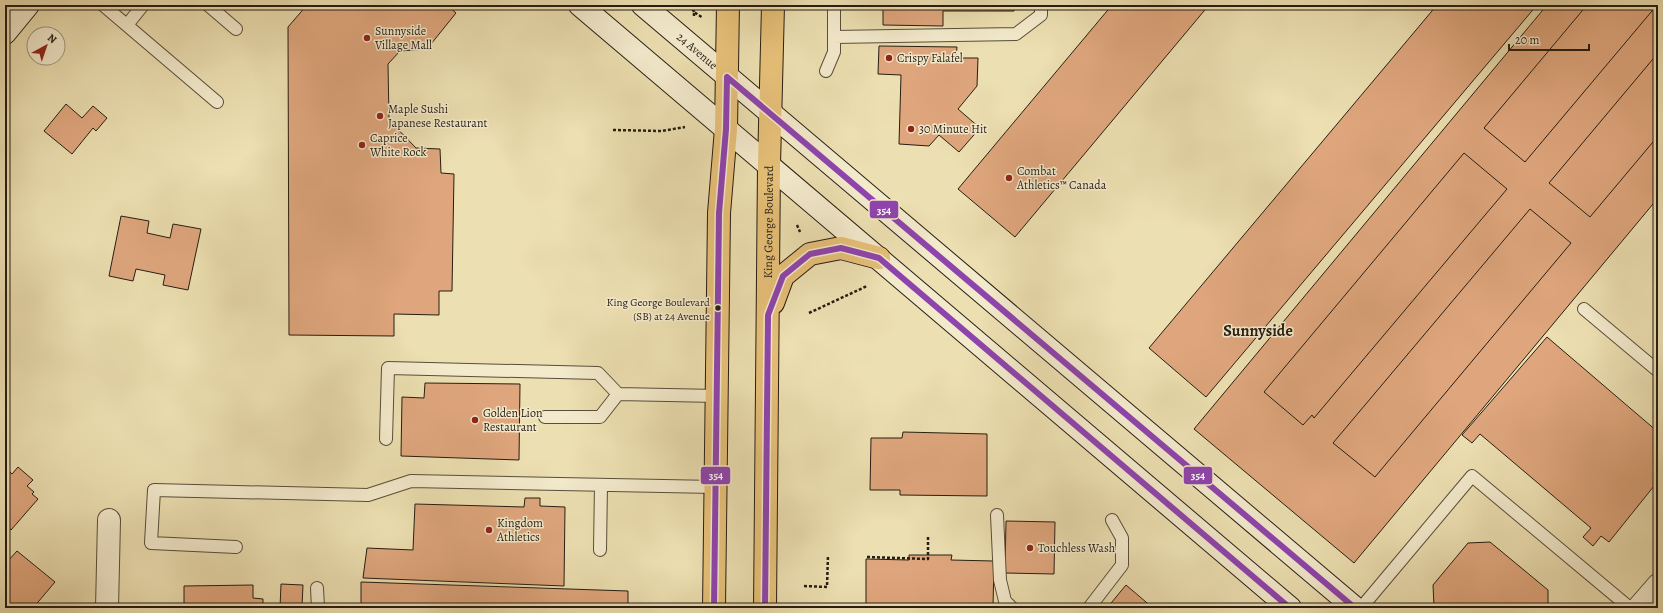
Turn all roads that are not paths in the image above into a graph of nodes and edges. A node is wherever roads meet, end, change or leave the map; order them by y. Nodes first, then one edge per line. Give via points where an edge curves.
1 (28, 5) edge
2 (103, 5) edge
3 (143, 5) edge
4 (208, 5) edge
5 (580, 5) edge
6 (643, 5) edge
7 (728, 5) edge
8 (773, 5) edge
9 (834, 5) edge
10 (1041, 5) edge
11 (127, 25) junction
12 (236, 29) dead end
13 (5, 33) edge
14 (834, 37) junction
15 (826, 71) dead end
16 (727, 77) junction
17 (217, 102) dead end
18 (771, 114) junction
19 (726, 129) junction
20 (769, 165) junction
21 (879, 258) junction
22 (1584, 309) dead end
23 (768, 315) junction
24 (1658, 371) edge
25 (618, 394) junction
26 (717, 396) junction
27 (545, 417) dead end
28 (386, 439) dead end
29 (601, 485) junction
30 (715, 487) junction
31 (997, 515) dead end
32 (109, 520) dead end
33 (1112, 520) dead end
34 (236, 547) dead end
35 (600, 550) dead end
36 (1658, 585) edge
37 (317, 588) dead end
38 (107, 608) edge
39 (318, 608) edge
40 (714, 608) edge
41 (765, 608) edge
42 (1012, 608) edge
43 (1089, 608) edge
44 (1290, 608) edge
45 (1355, 608) edge
46 (1361, 608) edge
47 (1630, 608) edge
48 (1638, 608) edge

1 - 13 main road
2 - 11 lane
3 - 11 lane
4 - 12 lane
5 - 19 main road
6 - 16 main road, 24 Avenue
7 - 16 main road
8 - 18 main road, King George Boulevard
9 - 14 lane
10 - 14 lane via 1041,16 1016,34
11 - 17 lane
14 - 15 lane via 834,52
16 - 18 main road, 24 Avenue
16 - 19 main road
18 - 20 main road, King George Boulevard
18 - 45 main road, 24 Avenue
19 - 20 main road
19 - 26 main road via 719,213
20 - 21 main road
20 - 23 main road, King George Boulevard
21 - 23 main road via 841,248 810,254 783,276
21 - 44 main road
22 - 24 lane
23 - 41 main road, King George Boulevard
25 - 26 lane
25 - 27 lane via 600,417
25 - 28 lane via 598,373 388,368
26 - 30 main road
29 - 30 lane
29 - 34 lane via 411,481 368,495 154,490 151,543
29 - 35 lane
30 - 40 main road
31 - 42 lane via 1000,580 1005,601
32 - 38 main road
33 - 43 lane via 1122,538 1122,565
36 - 48 main road
37 - 39 lane
46 - 47 lane via 1472,476

